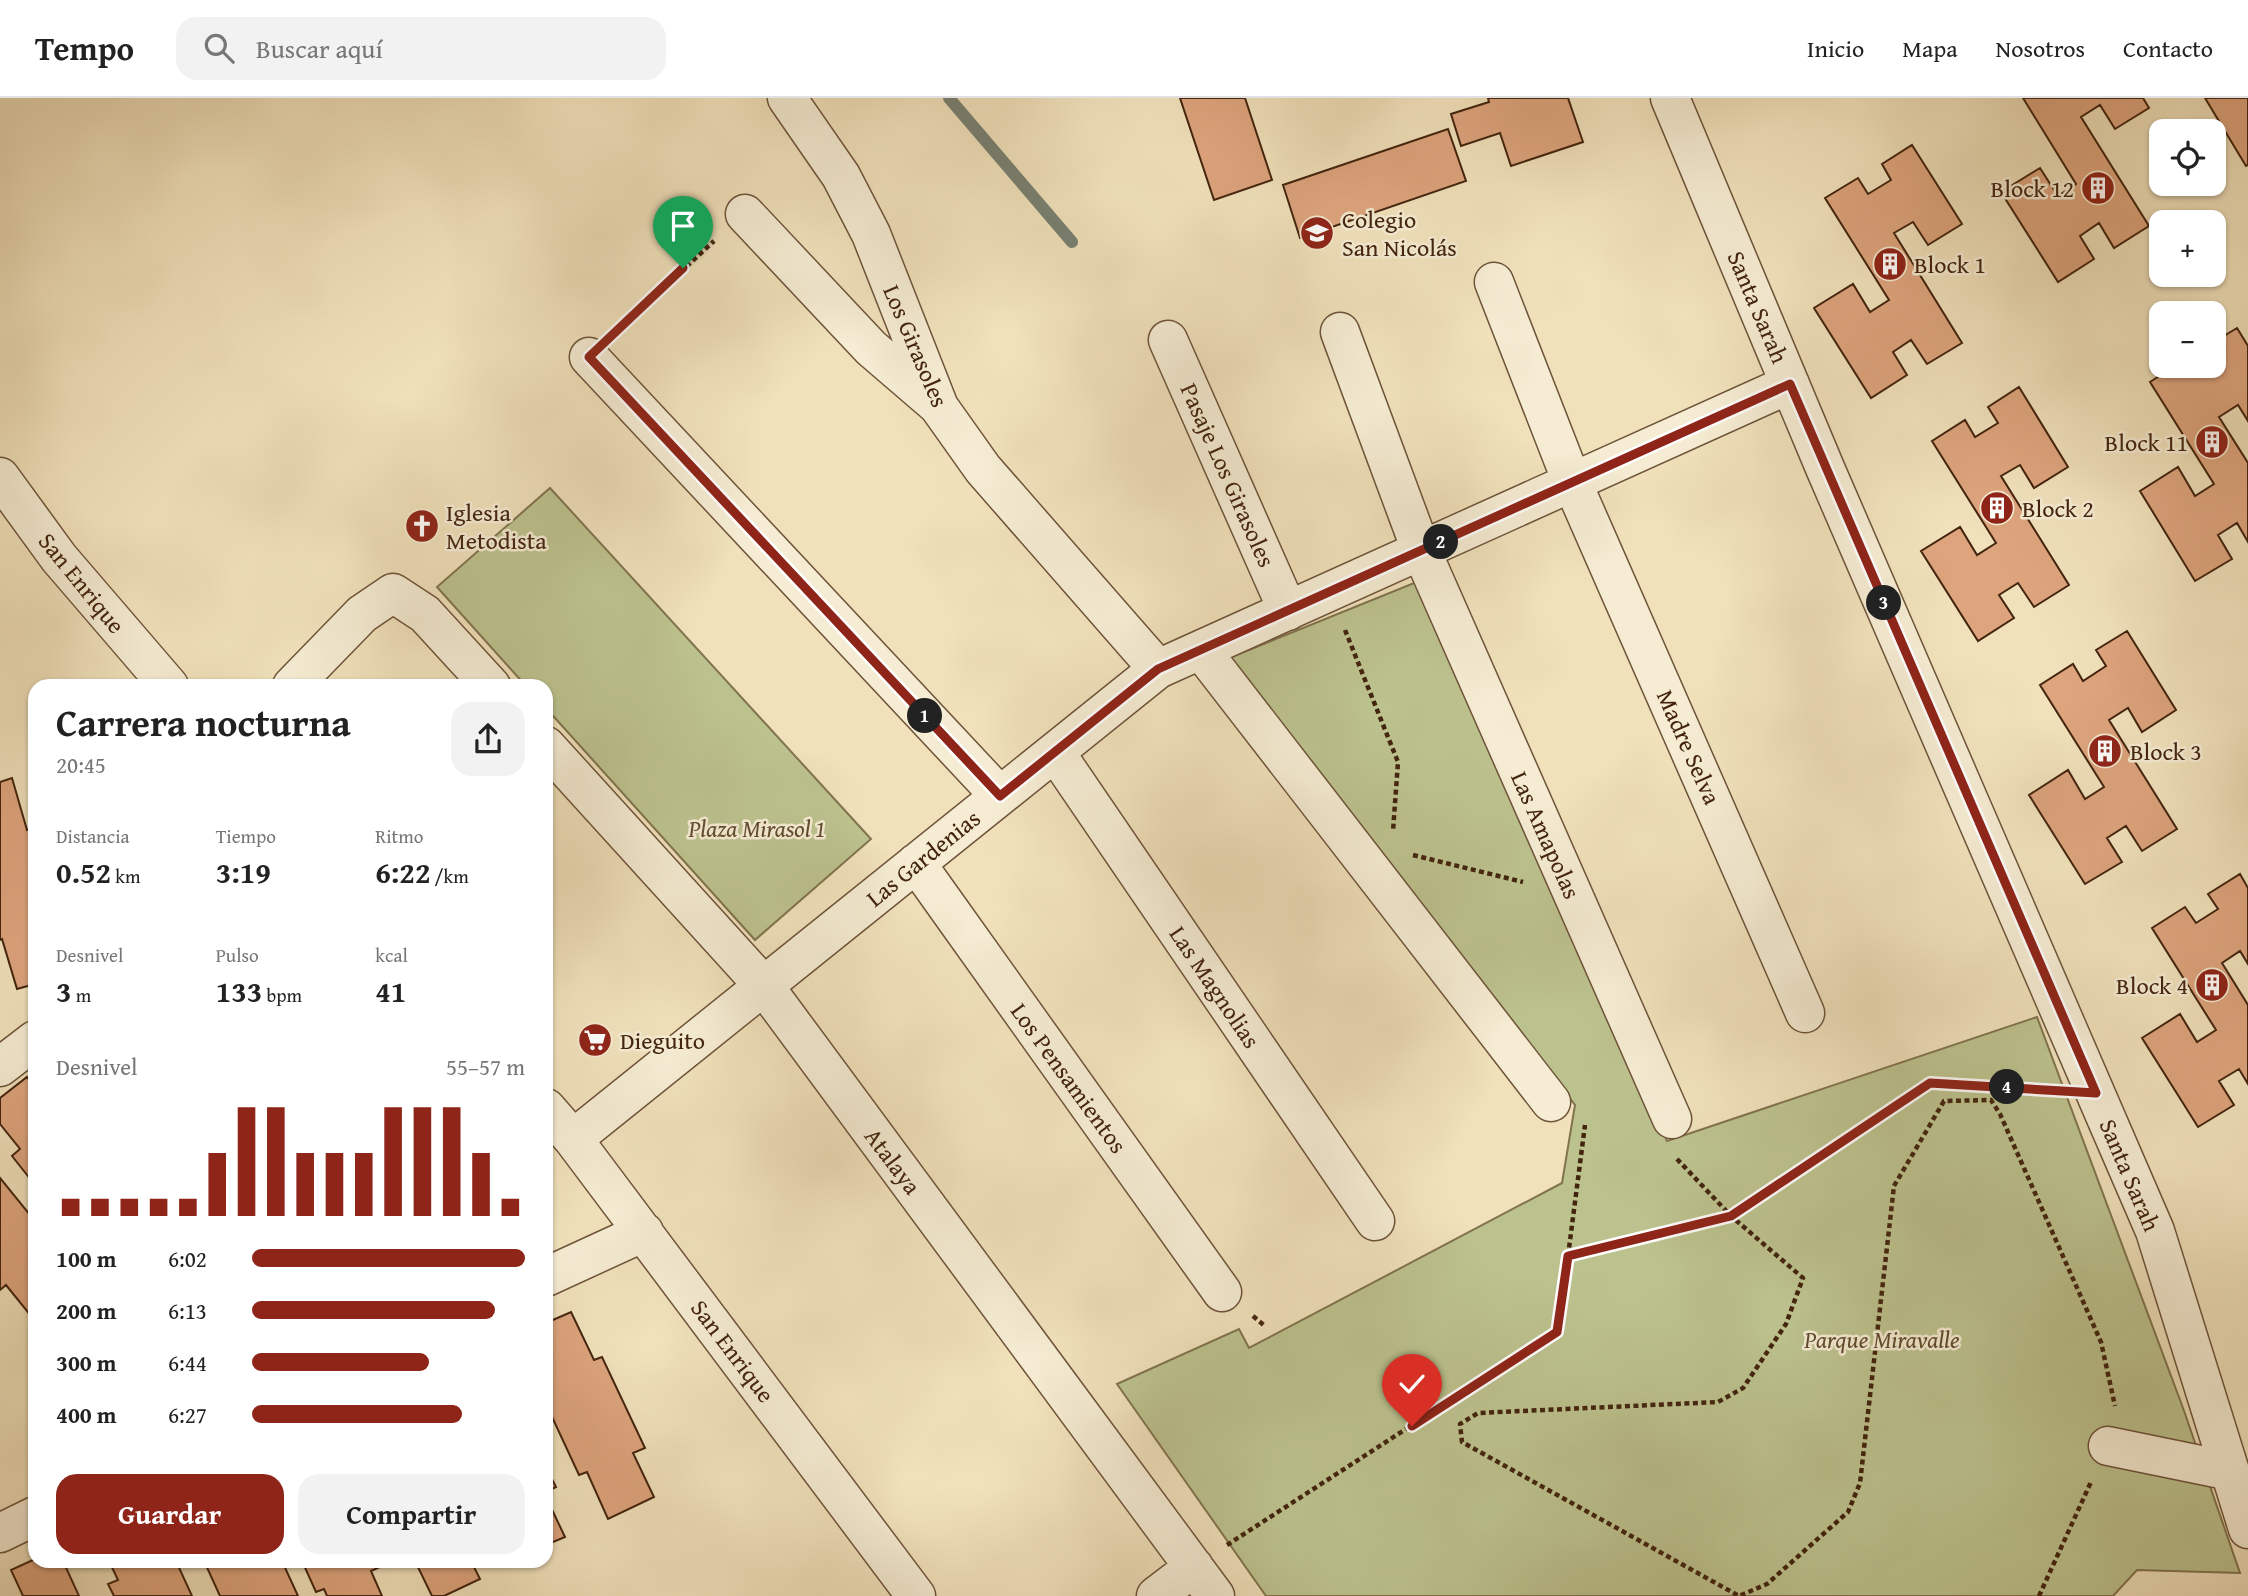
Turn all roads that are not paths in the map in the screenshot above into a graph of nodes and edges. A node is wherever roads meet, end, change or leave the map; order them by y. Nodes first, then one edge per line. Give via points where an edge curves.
1 (787, 98) edge
2 (1670, 98) edge
3 (745, 214) dead end
4 (1494, 282) dead end
5 (1340, 332) dead end
6 (1168, 340) dead end
7 (589, 357) road end
8 (1790, 384) junction
9 (939, 407) junction
10 (0, 477) edge
11 (1572, 482) junction
12 (1421, 550) junction
13 (1288, 611) junction
14 (1200, 650) junction
15 (1158, 669) junction
16 (163, 679) edge
17 (299, 679) edge
18 (485, 679) edge
19 (1055, 752) junction
20 (553, 755) edge
21 (1000, 796) junction
22 (916, 863) junction
23 (764, 986) junction
24 (1805, 1013) dead end
25 (28, 1045) edge
26 (0, 1067) edge
27 (1551, 1102) dead end
28 (553, 1116) edge
29 (1673, 1137) road end
30 (573, 1139) junction
31 (1375, 1221) dead end
32 (644, 1232) junction
33 (553, 1274) edge
34 (1222, 1292) dead end
35 (2108, 1446) road end
36 (2230, 1471) junction
37 (28, 1519) edge
38 (2248, 1529) edge
39 (0, 1533) edge
40 (1204, 1581) edge
41 (916, 1596) edge
42 (1156, 1596) edge

1 - 9 street, Los Girasoles via 841,176 871,234
2 - 8 street, Santa Sarah
3 - 9 street via 871,348
4 - 11 street, Madre Selva
5 - 12 street, Las Amapolas
6 - 13 street, Pasaje Los Girasoles
7 - 21 street
8 - 11 street, Las Gardenias
8 - 36 street, Santa Sarah via 2154,1231
9 - 15 street, Los Girasoles via 983,468
10 - 16 street, San Enrique via 59,558
11 - 12 street, Las Gardenias
11 - 24 street, Madre Selva
12 - 13 street, Las Gardenias
12 - 29 street, Las Amapolas
13 - 14 street, Las Gardenias
14 - 15 street, Las Gardenias
14 - 27 street
15 - 19 street, Las Gardenias
17 - 18 street via 362,614 393,593 425,614
19 - 21 street, Las Gardenias
19 - 31 street, Las Magnolias
20 - 23 street, Atalaya
21 - 22 street, Las Gardenias
22 - 23 street, Las Gardenias
22 - 34 street, Los Pensamientos
23 - 30 street, Las Gardenias
23 - 40 street, Atalaya
25 - 26 street
28 - 30 street, San Enrique
30 - 32 street, San Enrique
32 - 33 street
32 - 41 street, San Enrique
35 - 36 street
36 - 38 street, Santa Sarah
37 - 39 street
40 - 42 street

